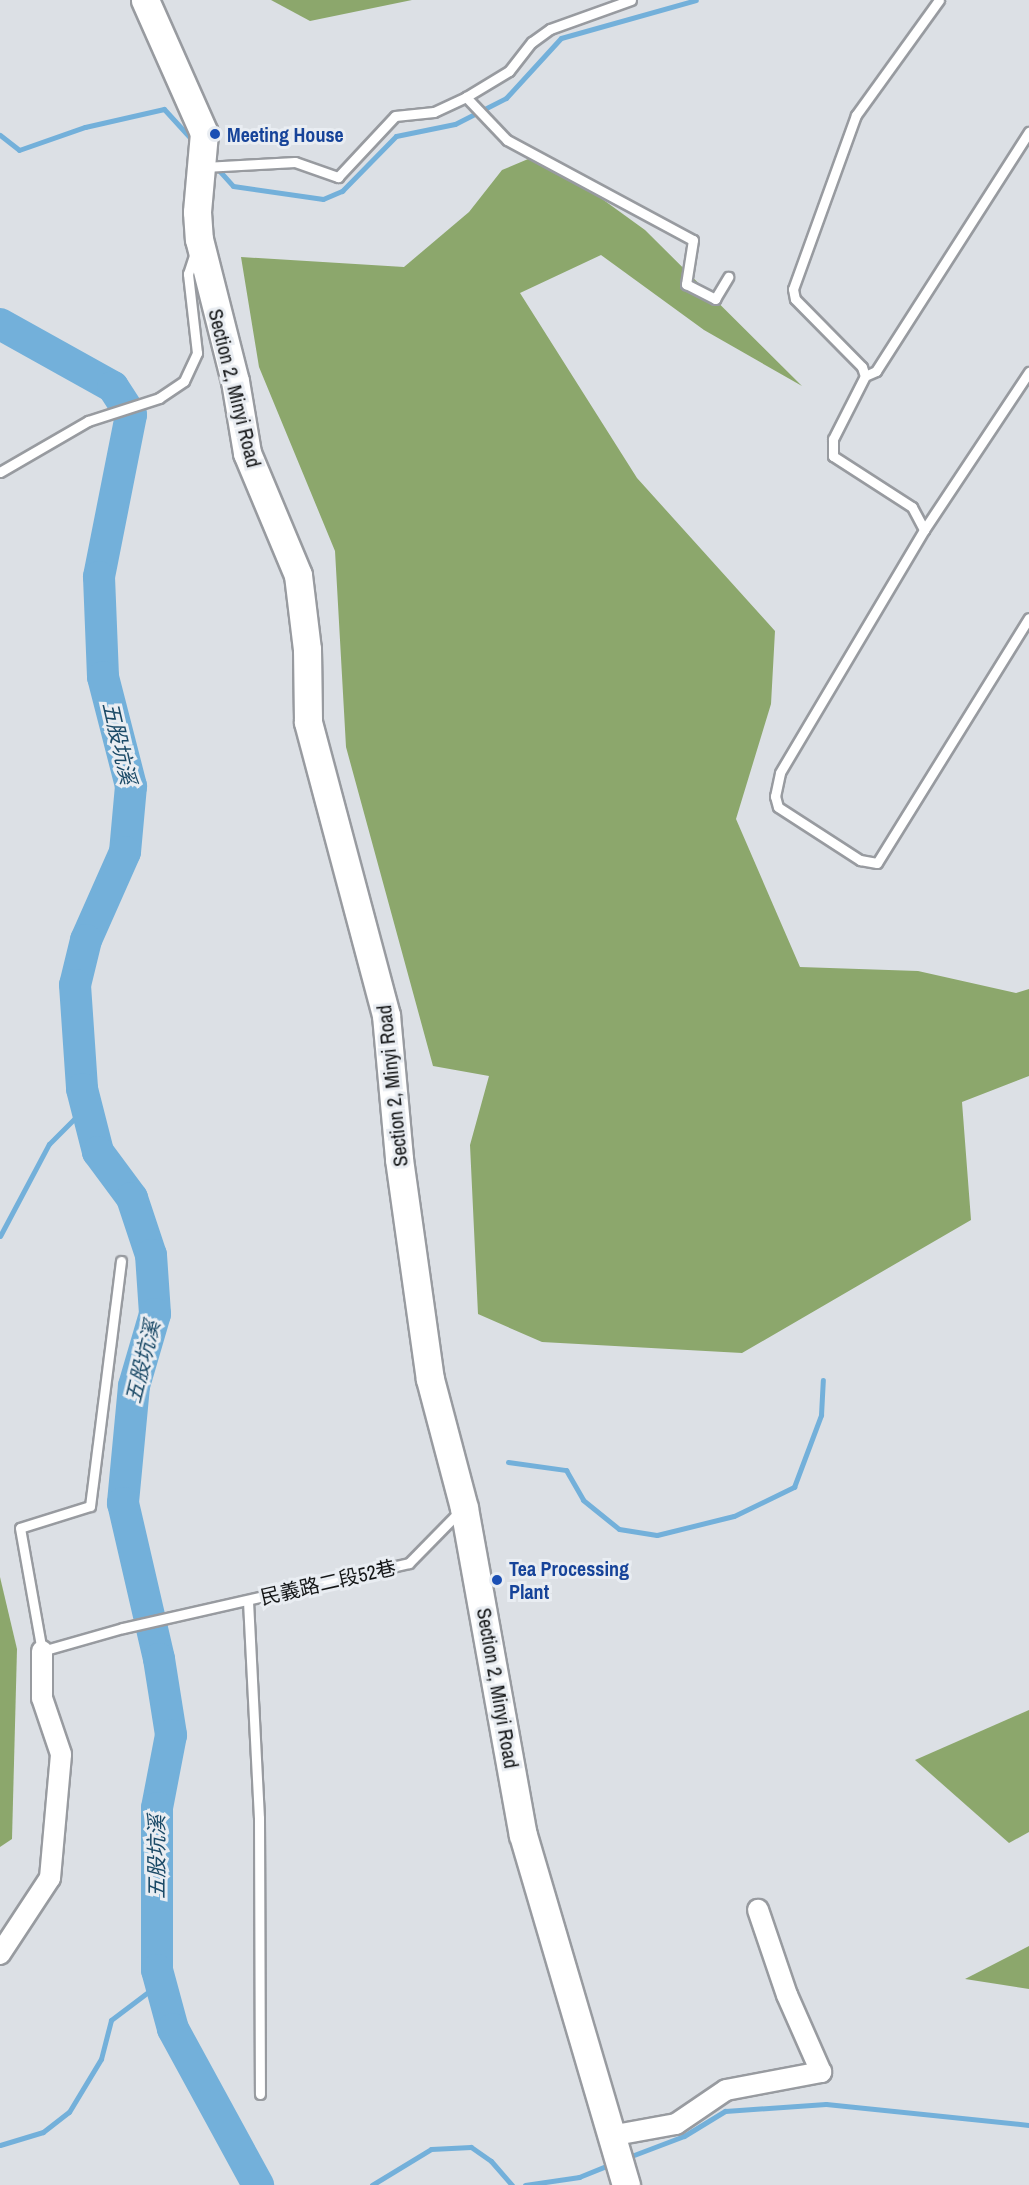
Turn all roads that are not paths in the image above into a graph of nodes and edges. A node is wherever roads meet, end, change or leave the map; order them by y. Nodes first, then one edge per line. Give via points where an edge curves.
1 (145, 0) edge
2 (631, 0) edge
3 (939, 0) edge
4 (466, 97) junction
5 (1029, 132) edge
6 (202, 161) junction
7 (199, 238) junction
8 (728, 277) dead end
9 (1029, 372) edge
10 (864, 376) junction
11 (0, 472) edge
12 (924, 530) junction
13 (1029, 618) edge
14 (121, 1261) dead end
15 (464, 1508) junction
16 (248, 1601) junction
17 (42, 1651) junction
18 (758, 1910) dead end
19 (0, 1953) edge
20 (260, 2094) dead end
21 (618, 2161) edge

1 - 6 main road, Section 2, Minyi Road via 201,123
2 - 4 lane via 550,29 532,42 509,71
3 - 10 lane via 856,115 793,289 795,299 862,367
4 - 6 lane via 434,112 395,116 338,177 296,162
4 - 8 lane via 507,140 693,240 686,284 715,299
5 - 10 lane via 876,371
6 - 7 main road, Section 2, Minyi Road
7 - 11 lane via 188,274 197,353 184,381 159,398 88,421
7 - 15 main road, Section 2, Minyi Road via 235,381 247,453 298,575 307,649 308,722 386,1015 399,1159 430,1379
9 - 12 lane
10 - 12 lane via 833,440 833,456 912,507
12 - 13 lane via 780,773 775,796 778,807 860,860 876,863
14 - 17 lane via 90,1506 20,1528
15 - 16 lane, 民義路二段52巷 via 409,1563
15 - 21 main road, Section 2, Minyi Road via 523,1835
16 - 17 lane, 民義路二段52巷 via 123,1628
16 - 20 lane via 259,1818
17 - 19 street via 42,1698 61,1754 50,1878
18 - 21 street via 786,1995 821,2072 726,2090

